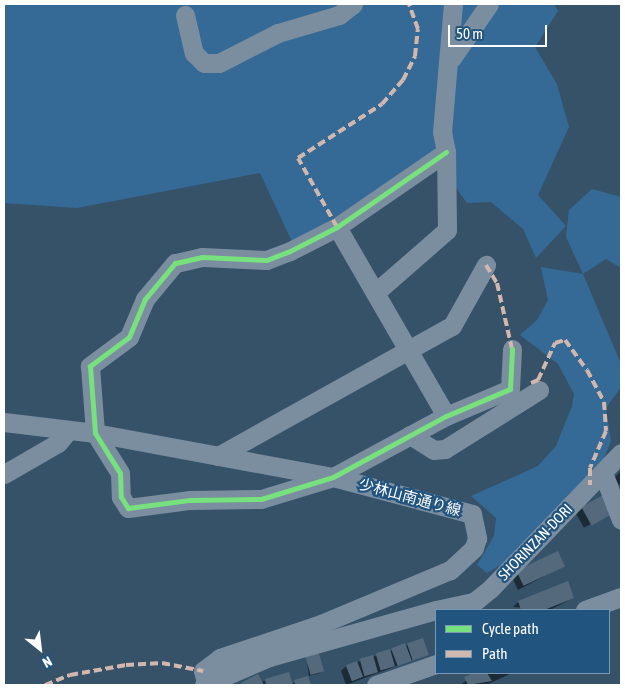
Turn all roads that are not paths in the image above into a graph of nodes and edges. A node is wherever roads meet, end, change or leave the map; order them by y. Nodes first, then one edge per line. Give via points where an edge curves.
1 (353, 4) edge
2 (453, 4) edge
3 (489, 4) edge
4 (185, 16) dead end
5 (450, 62) junction
6 (446, 152) junction
7 (337, 227) junction
8 (486, 265) dead end
9 (376, 292) junction
10 (409, 349) junction
11 (512, 349) dead end
12 (539, 390) dead end
13 (446, 416) junction
14 (4, 422) edge
15 (69, 430) junction
16 (95, 434) junction
17 (410, 435) junction
18 (621, 453) edge
19 (218, 456) junction
20 (602, 473) junction
21 (4, 474) edge
22 (333, 477) junction
23 (621, 520) edge
24 (621, 597) edge
25 (441, 609) edge
26 (588, 609) edge
27 (435, 610) edge
28 (435, 664) edge
29 (206, 685) edge
30 (376, 685) edge

1 - 4 street via 338,15 278,33 219,63 204,63 194,53
2 - 5 street
3 - 5 street
5 - 6 street via 442,132
6 - 7 street
6 - 9 street via 447,230
7 - 9 street
7 - 16 street via 267,260 202,257 176,263 144,299 129,337 90,366
8 - 10 street via 452,326
9 - 10 street
10 - 13 street
10 - 19 street
11 - 13 street via 510,389
12 - 17 street via 445,448 434,450
13 - 17 street
14 - 15 street, 少林山南通り線
15 - 16 street, 少林山南通り線
15 - 21 street via 58,444
16 - 19 street, 少林山南通り線
16 - 22 street via 120,473 121,497 128,508 190,500 261,499
17 - 22 street
18 - 20 street, SHORINZAN-DORI
19 - 22 street, 少林山南通り線
20 - 23 street
20 - 25 street, SHORINZAN-DORI via 491,588 474,602
22 - 29 street, 少林山南通り線 via 465,510 476,522 474,548 435,576 321,624 220,658 203,671
24 - 26 street
27 - 29 street, SHORINZAN-DORI via 269,657
28 - 30 street

